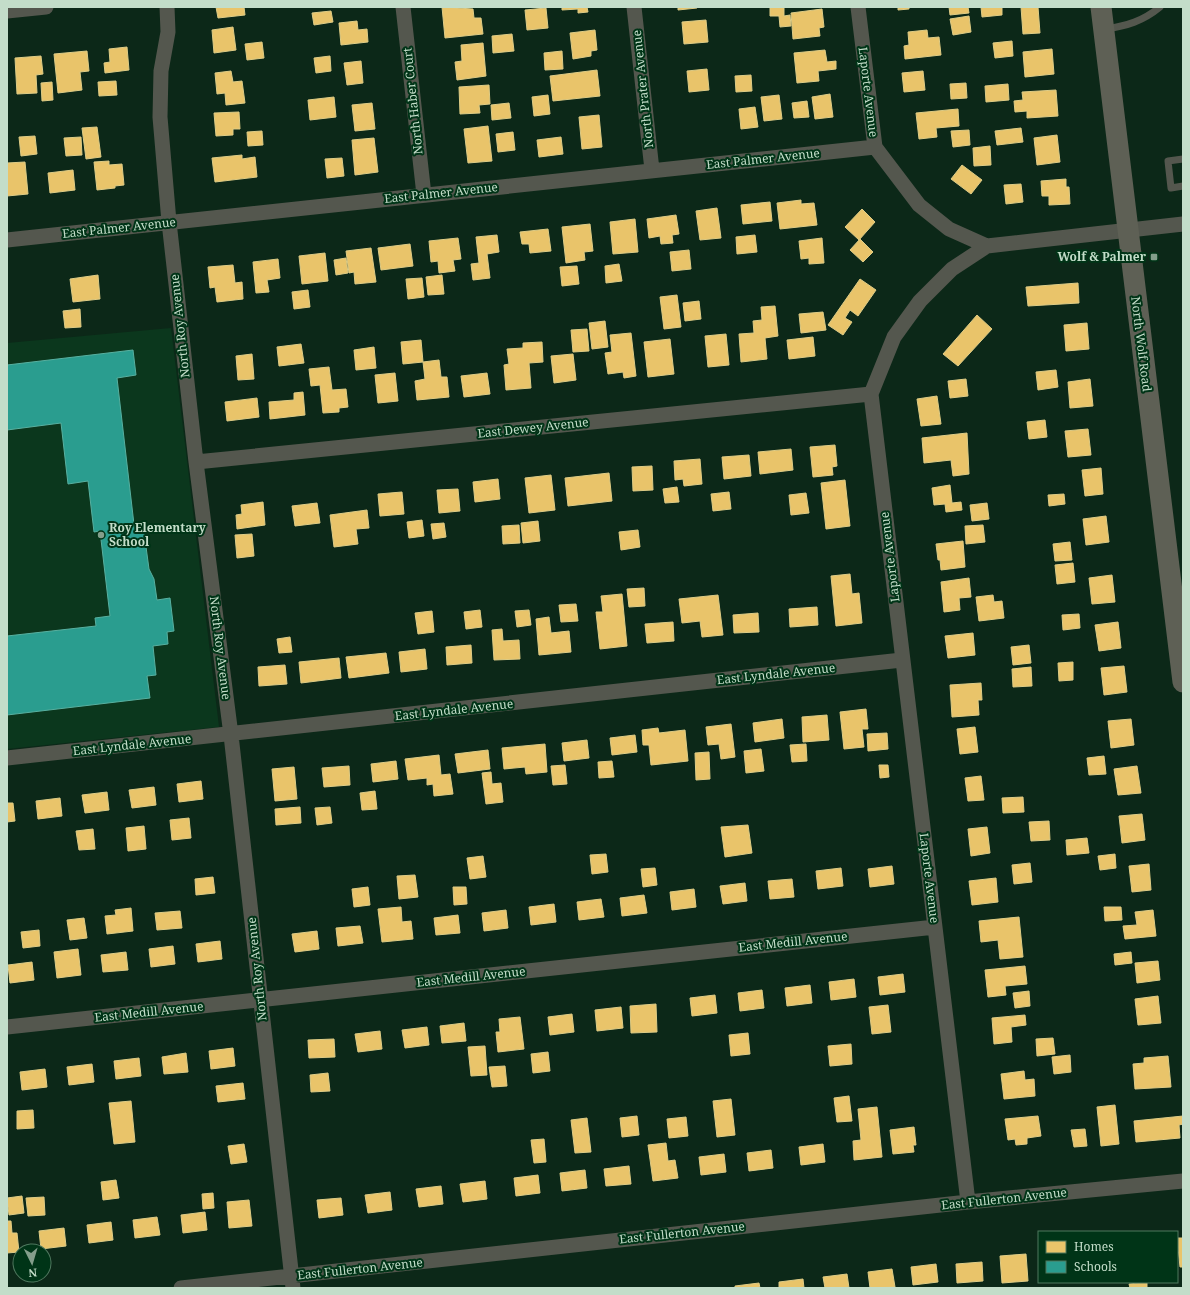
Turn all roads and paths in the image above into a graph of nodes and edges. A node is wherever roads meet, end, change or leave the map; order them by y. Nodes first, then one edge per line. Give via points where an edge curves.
1 (46, 7) edge
2 (167, 7) edge
3 (403, 7) edge
4 (634, 7) edge
5 (858, 7) edge
6 (1101, 7) edge
7 (1160, 7) edge
8 (7, 11) edge
9 (1103, 29) junction
10 (875, 147) junction
11 (1183, 159) edge
12 (652, 170) junction
13 (1183, 186) edge
14 (424, 195) junction
15 (169, 222) junction
16 (1183, 224) edge
17 (1127, 230) junction
18 (7, 240) edge
19 (986, 246) junction
20 (871, 394) junction
21 (196, 462) junction
22 (902, 660) junction
23 (1183, 682) edge
24 (231, 735) junction
25 (7, 758) edge
26 (935, 926) junction
27 (261, 1000) junction
28 (7, 1027) edge
29 (1183, 1181) edge
30 (968, 1202) junction
31 (292, 1282) edge
32 (181, 1288) edge

1 - 8 street
2 - 15 street, North Roy Avenue via 168,32 161,71 160,117
3 - 14 street, North Haber Court
4 - 12 street, North Prater Avenue
5 - 10 street, Laporte Avenue
6 - 9 main road, North Wolf Road
7 - 9 lane via 1140,21 1127,26
9 - 17 main road, North Wolf Road
10 - 12 street, East Palmer Avenue
10 - 19 street, Laporte Avenue via 919,205 949,229
11 - 13 lane via 1168,161 1171,188
12 - 14 street, East Palmer Avenue
14 - 15 street, East Palmer Avenue
15 - 18 street, East Palmer Avenue
15 - 21 street, North Roy Avenue
16 - 17 street
17 - 19 street
17 - 23 main road, North Wolf Road
19 - 20 street, Laporte Avenue via 952,269 920,301 894,337
20 - 21 street, East Dewey Avenue
20 - 22 street, Laporte Avenue
21 - 24 street, North Roy Avenue
22 - 24 street, East Lyndale Avenue
22 - 26 street, Laporte Avenue
24 - 25 street, East Lyndale Avenue
24 - 27 street, North Roy Avenue
26 - 27 street, East Medill Avenue
26 - 30 street, Laporte Avenue
27 - 28 street, East Medill Avenue
27 - 31 street, North Roy Avenue
29 - 30 street, East Fullerton Avenue
30 - 31 street, East Fullerton Avenue
31 - 32 street, East Fullerton Avenue

